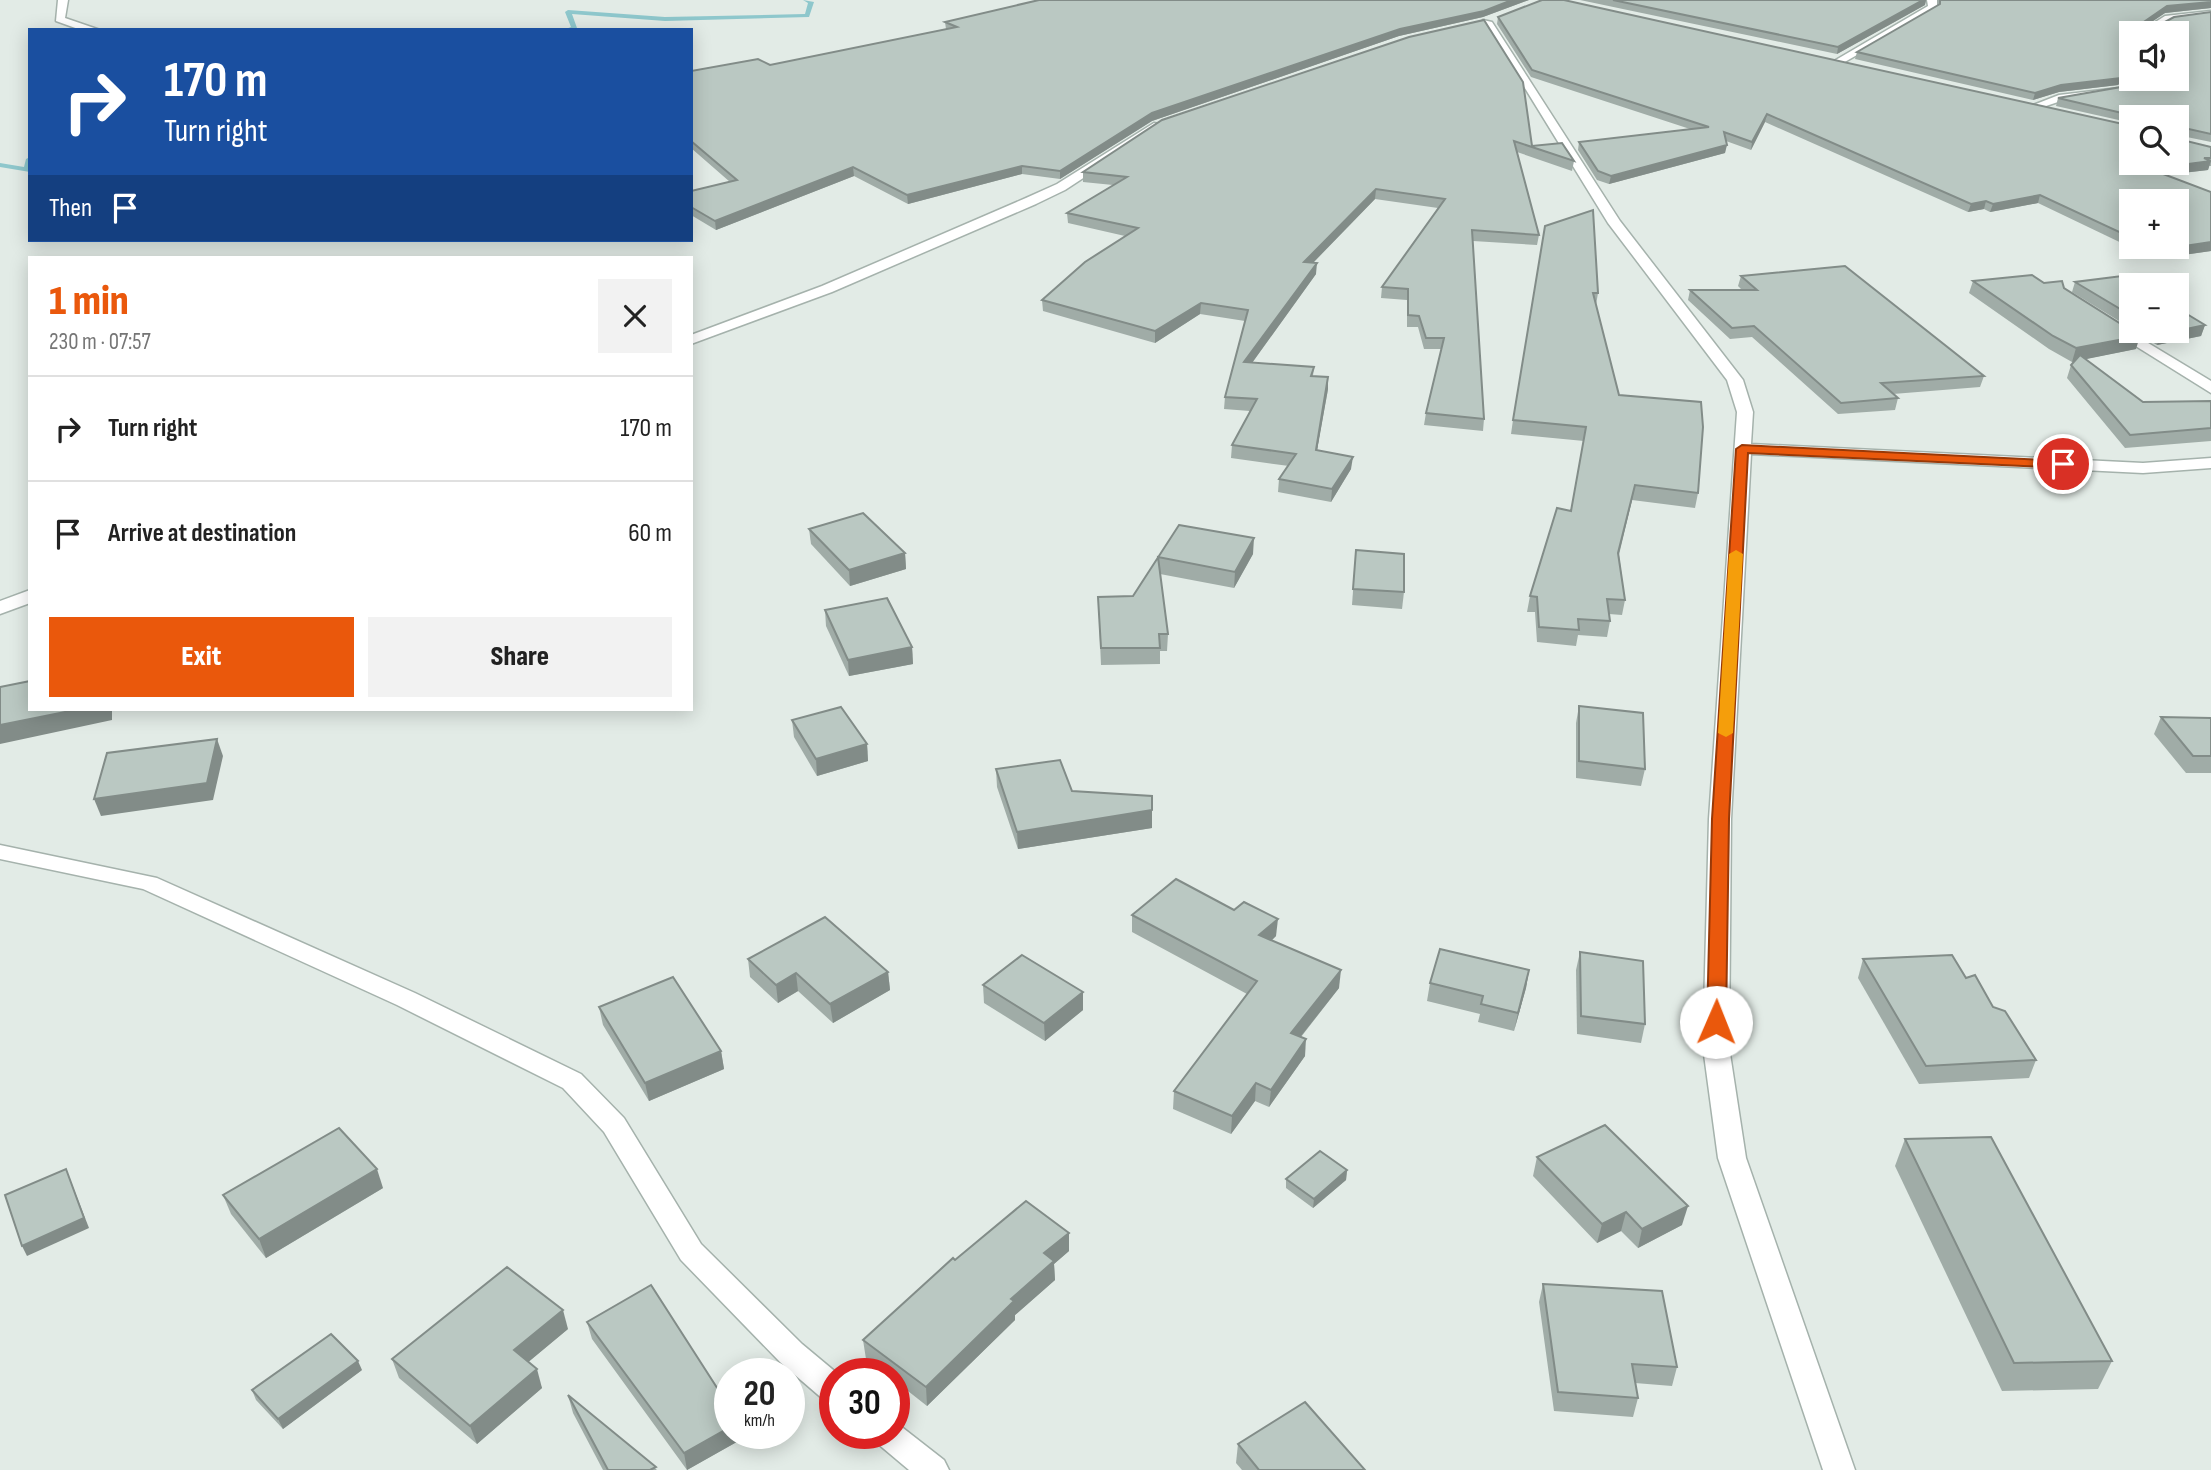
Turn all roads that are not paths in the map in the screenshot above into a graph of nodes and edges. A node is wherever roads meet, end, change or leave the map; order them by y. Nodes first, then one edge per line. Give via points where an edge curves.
1 (64, 0) edge
2 (1932, 0) edge
3 (2211, 14) edge
4 (1487, 21) edge
5 (2164, 21) edge
6 (88, 28) edge
7 (1826, 58) edge
8 (1839, 61) junction
9 (1852, 64) edge
10 (2121, 91) edge
11 (2021, 104) edge
12 (2034, 107) junction
13 (2058, 112) edge
14 (1170, 121) edge
15 (2100, 317) edge
16 (693, 339) edge
17 (2211, 388) edge
18 (1742, 449) junction
19 (2211, 463) edge
20 (28, 597) edge
21 (0, 608) edge
22 (3, 855) edge
23 (819, 1377) edge
24 (907, 1449) edge
25 (933, 1470) edge
26 (1839, 1470) edge

1 - 6 street via 60,19
2 - 8 street via 1933,7
3 - 5 street
4 - 18 street via 1615,223 1735,380 1745,412
7 - 8 street
8 - 9 street
10 - 12 street via 2059,98
11 - 12 street
12 - 13 street
14 - 16 street via 1031,201 828,289
15 - 17 street
18 - 19 street via 2143,468
18 - 26 street via 1720,819 1716,1047 1732,1158
20 - 21 street
22 - 23 street via 149,883 406,999 572,1081 614,1125 691,1252
24 - 25 street

